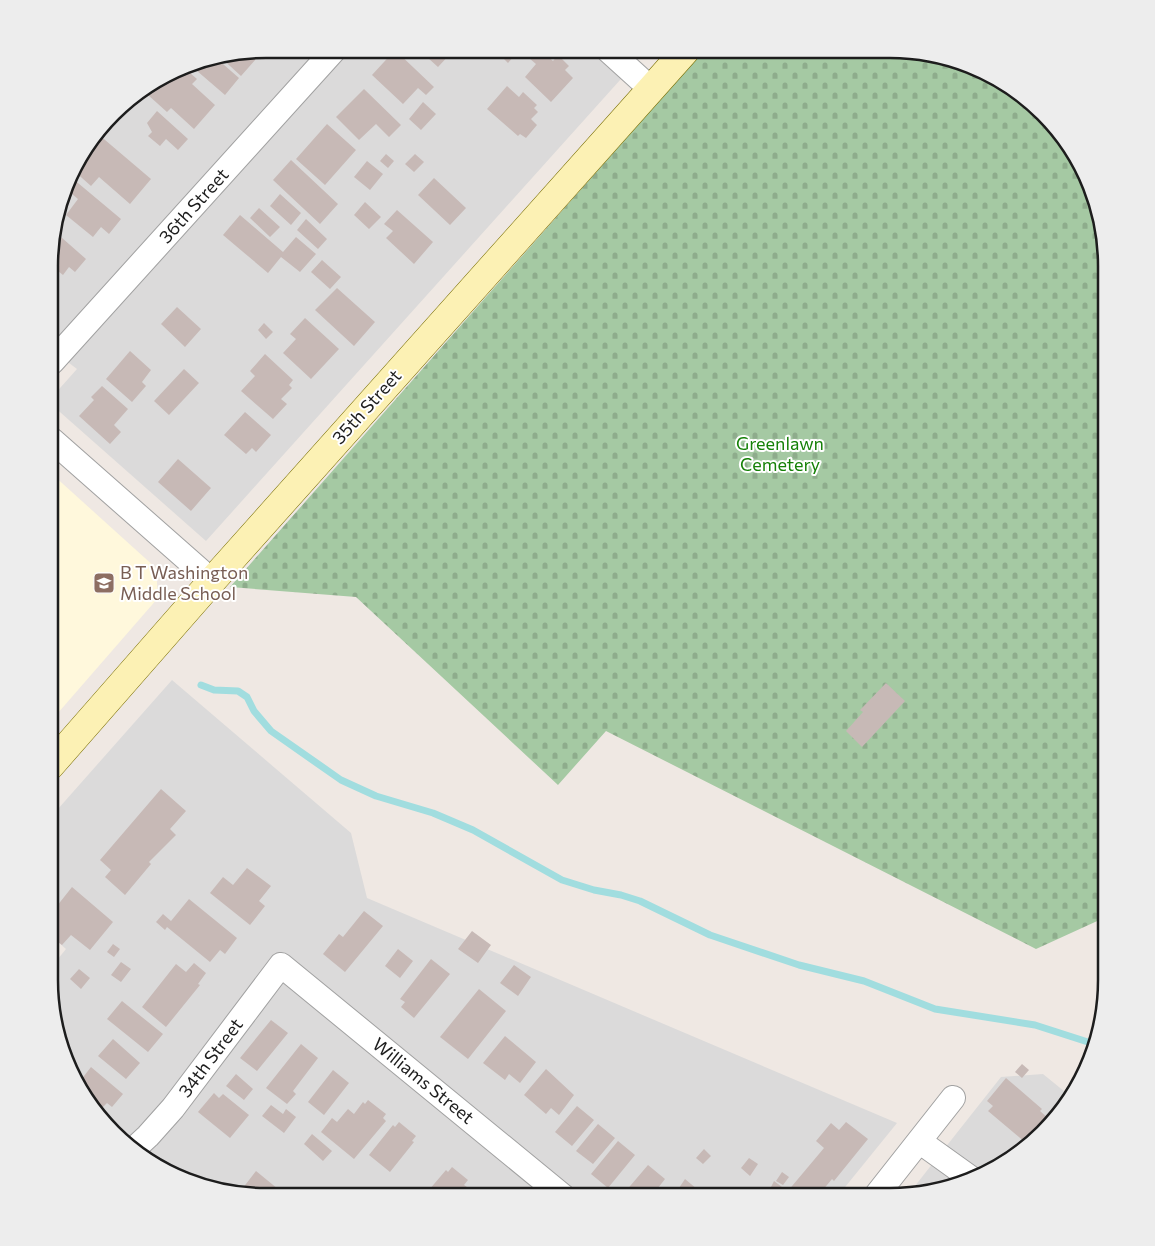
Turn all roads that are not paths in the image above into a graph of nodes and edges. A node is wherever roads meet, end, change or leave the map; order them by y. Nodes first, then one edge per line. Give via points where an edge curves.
1 (327, 58) edge
2 (617, 58) edge
3 (679, 58) edge
4 (652, 89) junction
5 (58, 355) edge
6 (58, 445) edge
7 (212, 581) junction
8 (58, 757) edge
9 (281, 965) joint
10 (953, 1098) dead end
11 (919, 1140) junction
12 (138, 1145) edge
13 (965, 1174) edge
14 (553, 1188) edge
15 (882, 1188) edge

1 - 5 street, 36th Street
2 - 4 street
3 - 4 street, 35th Street
4 - 7 street, 35th Street
6 - 7 street
7 - 8 street, 35th Street
9 - 12 street, 34th Street via 173,1108
9 - 14 street, Williams Street
10 - 11 street
11 - 13 street
11 - 15 street

